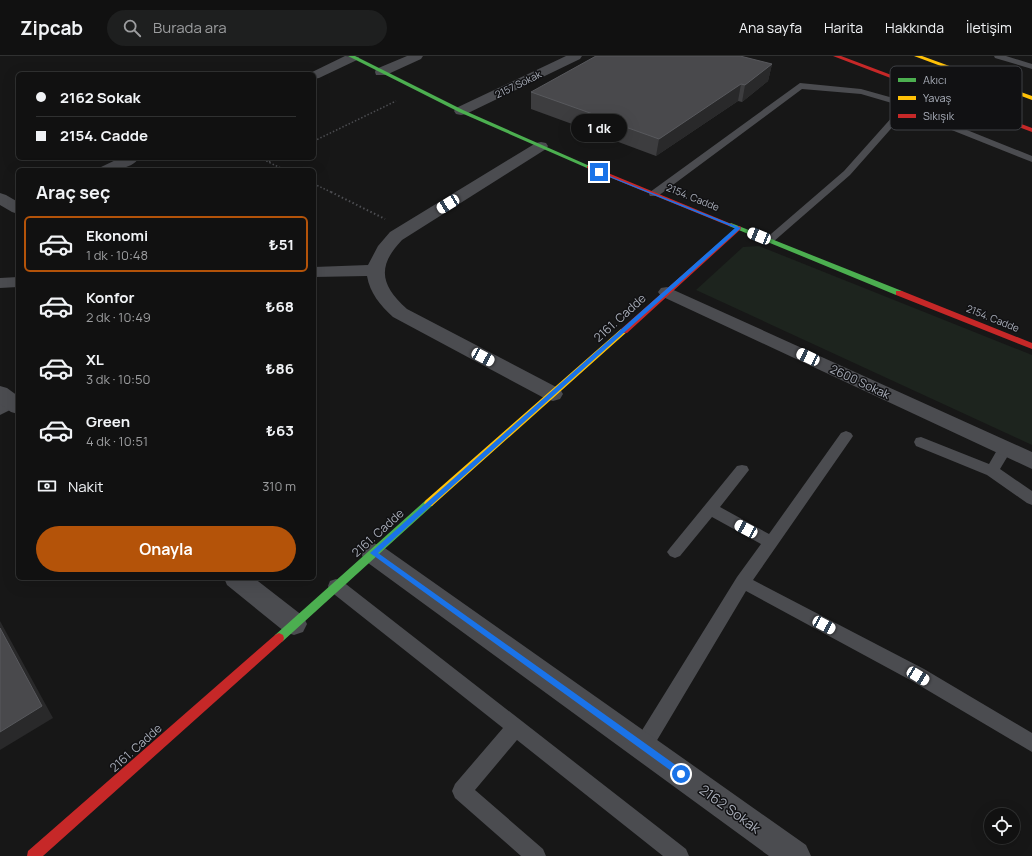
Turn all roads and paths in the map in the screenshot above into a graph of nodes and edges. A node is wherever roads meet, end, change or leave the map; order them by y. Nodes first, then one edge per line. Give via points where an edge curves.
1 (417, 56) edge
2 (576, 56) edge
3 (836, 56) edge
4 (917, 56) edge
5 (998, 56) edge
6 (352, 57) edge
7 (944, 66) edge
8 (1032, 67) edge
9 (381, 72) junction
10 (316, 74) edge
11 (890, 76) edge
12 (418, 90) junction
13 (1022, 94) edge
14 (1032, 98) edge
15 (890, 100) edge
16 (461, 111) junction
17 (890, 125) edge
18 (1022, 126) edge
19 (960, 130) edge
20 (1032, 130) edge
21 (316, 139) edge
22 (541, 146) junction
23 (1032, 159) edge
24 (128, 160) edge
25 (264, 160) edge
26 (274, 160) edge
27 (269, 162) junction
28 (110, 168) edge
29 (281, 168) edge
30 (316, 185) edge
31 (654, 194) junction
32 (0, 198) edge
33 (16, 209) edge
34 (16, 211) edge
35 (0, 218) edge
36 (739, 228) junction
37 (407, 229) junction
38 (769, 240) junction
39 (375, 270) junction
40 (316, 272) edge
41 (16, 282) edge
42 (0, 283) edge
43 (666, 292) junction
44 (1032, 346) edge
45 (553, 394) junction
46 (846, 436) dead end
47 (920, 442) dead end
48 (1005, 449) junction
49 (1032, 461) edge
50 (742, 470) dead end
51 (992, 471) junction
52 (1032, 499) edge
53 (710, 510) junction
54 (771, 542) junction
55 (675, 552) dead end
56 (373, 553) junction
57 (239, 580) edge
58 (743, 582) junction
59 (336, 586) junction
60 (294, 624) junction
61 (516, 727) junction
62 (1032, 743) edge
63 (643, 746) junction
64 (33, 856) edge
65 (536, 856) edge
66 (679, 856) edge
67 (795, 856) edge

1 - 9 street
2 - 16 street, 2157 Sokak
3 - 11 street
4 - 7 street
5 - 8 lane
6 - 9 street, 2154. Cadde
6 - 10 street
9 - 12 street, 2154. Cadde
12 - 16 street, 2154. Cadde
12 - 21 path
13 - 14 street
15 - 31 lane via 861,92 800,86
16 - 22 street, 2154. Cadde
17 - 38 lane via 847,173
18 - 20 street
19 - 23 lane
22 - 31 street, 2154. Cadde
22 - 37 street
24 - 28 street
25 - 27 path
26 - 27 path
27 - 29 path
30 - 37 path
31 - 36 street, 2154. Cadde
32 - 33 street
34 - 35 street
36 - 38 street, 2154. Cadde
36 - 43 street, 2161. Cadde
37 - 39 street via 388,244 377,261
38 - 44 street, 2154. Cadde
39 - 40 street
39 - 45 street via 383,297 400,313
41 - 42 street
43 - 45 street, 2161. Cadde
43 - 48 street, 2600 Sokak
45 - 56 street, 2161. Cadde
46 - 54 lane
47 - 51 lane
48 - 49 street, 2600 Sokak
48 - 51 lane
50 - 53 lane
51 - 52 lane
53 - 54 lane
53 - 55 lane
54 - 58 lane
56 - 59 street, 2161. Cadde
56 - 63 street, 2162 Sokak
57 - 60 street
58 - 62 lane via 918,676
58 - 63 lane
59 - 60 street, 2161. Cadde
59 - 61 lane
60 - 64 street, 2161. Cadde
61 - 65 lane via 462,791
61 - 66 lane
63 - 67 street, 2162 Sokak

